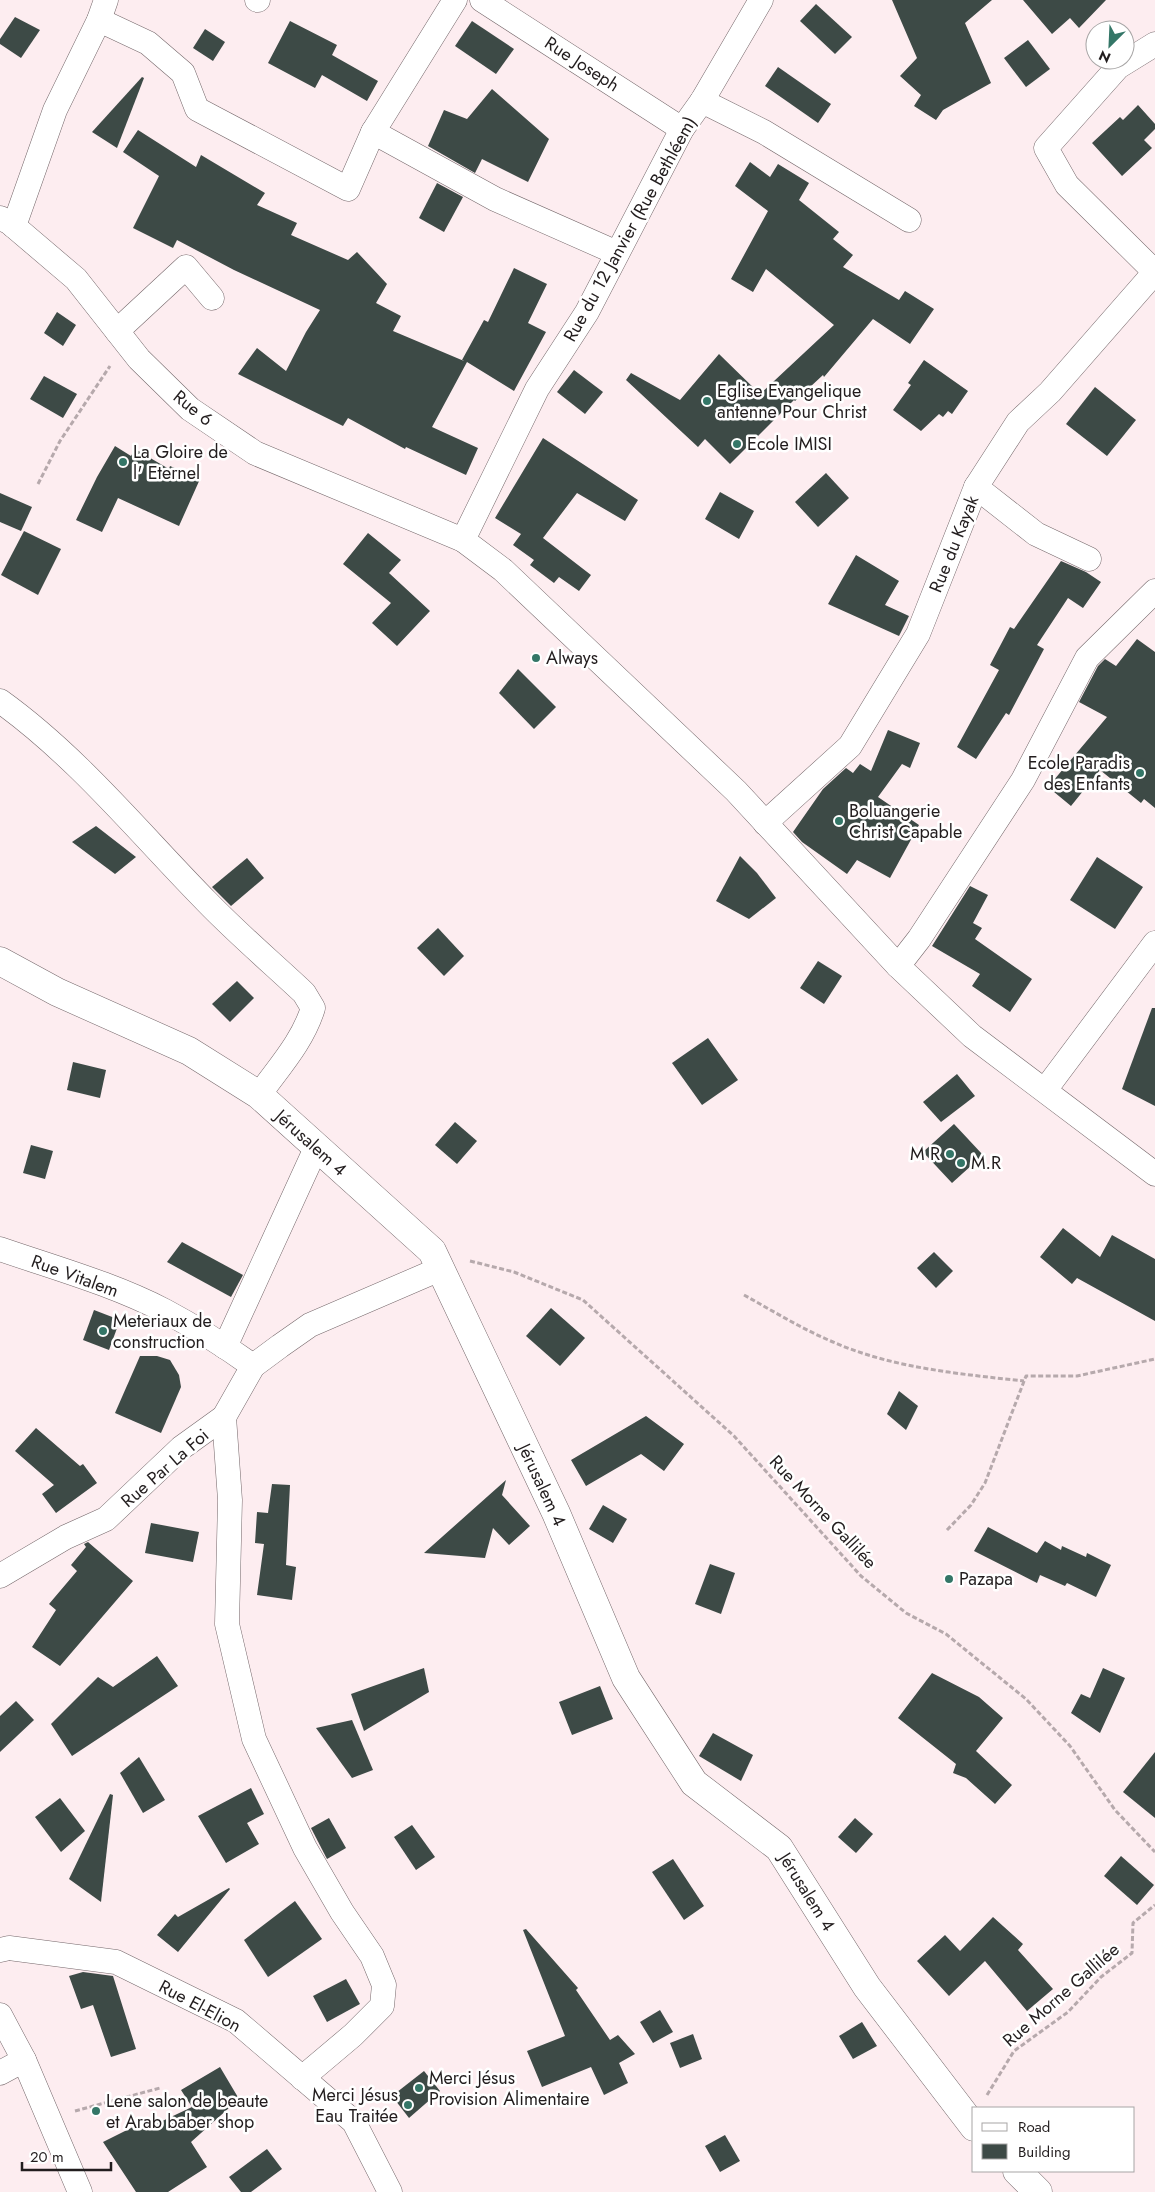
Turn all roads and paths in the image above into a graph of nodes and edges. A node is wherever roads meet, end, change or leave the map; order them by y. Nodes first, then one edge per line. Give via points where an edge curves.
1 (455, 0) edge
2 (761, 0) edge
3 (495, 3) edge
4 (102, 10) edge
5 (1155, 44) edge
6 (702, 101) junction
7 (682, 129) junction
8 (373, 132) junction
9 (909, 220) dead end
10 (7, 222) edge
11 (617, 253) junction
12 (1155, 272) edge
13 (212, 298) dead end
14 (121, 336) junction
15 (38, 484) dead end
16 (976, 487) junction
17 (463, 540) junction
18 (1089, 559) dead end
19 (1155, 591) edge
20 (0, 701) edge
21 (765, 823) junction
22 (1155, 943) edge
23 (0, 961) edge
24 (898, 966) junction
25 (1045, 1090) junction
26 (259, 1095) junction
27 (316, 1148) junction
28 (1155, 1174) edge
29 (0, 1249) edge
30 (436, 1260) junction
31 (744, 1295) dead end
32 (225, 1347) junction
33 (1155, 1359) edge
34 (253, 1366) junction
35 (1024, 1381) junction
36 (224, 1417) junction
37 (947, 1530) dead end
38 (0, 1576) edge
39 (1155, 1852) edge
40 (1155, 1905) edge
41 (0, 1950) edge
42 (0, 2015) edge
43 (24, 2060) junction
44 (0, 2073) edge
45 (302, 2078) junction
46 (160, 2088) dead end
47 (984, 2100) dead end
48 (48, 2120) junction
49 (972, 2124) edge
50 (1018, 2172) edge
51 (80, 2192) edge
52 (390, 2192) edge
53 (1038, 2192) edge

1 - 8 street
2 - 6 street, Rue du 12 Janvier (Rue Bethléem)
3 - 7 street, Rue Joseph
4 - 8 street via 183,73 197,109 348,189
4 - 10 street
5 - 12 street via 1118,68 1046,148 1067,186
6 - 7 street, Rue du 12 Janvier (Rue Bethléem)
6 - 9 street via 764,132
7 - 11 street, Rue du 12 Janvier (Rue Bethléem)
8 - 11 street via 495,199
10 - 14 street, Rue 6 via 76,279
11 - 17 street, Rue du 12 Janvier (Rue Bethléem) via 587,312 537,389
12 - 16 street, Rue du Kayak via 1050,392 1018,422
13 - 14 street via 186,266
14 - 15 path
14 - 17 street, Rue 6 via 139,360 190,409 255,453
16 - 18 street via 1036,534
16 - 21 street, Rue du Kayak via 918,634 850,746
17 - 21 street, Rue 6 via 540,604 736,791
19 - 24 street via 1087,658 1023,780
20 - 26 street via 31,723 208,903 304,993 314,1008 298,1043
21 - 24 street, Rue 6
22 - 25 street
23 - 26 street, Jérusalem 4 via 57,992 189,1051
24 - 25 street, Rue 6 via 972,1036
25 - 28 street, Rue 6
26 - 27 street, Jérusalem 4
27 - 30 street, Jérusalem 4
27 - 32 street
29 - 32 street, Rue Vitalem via 116,1289 164,1311
30 - 34 street, Rue Par La Foi via 310,1325
30 - 39 path, Rue Morne Gallilée via 514,1272 583,1300 734,1436 861,1576 906,1613 946,1634 1026,1699 1070,1746 1115,1810
30 - 49 street, Jérusalem 4 via 556,1513 626,1678 694,1782 780,1848 867,1987
31 - 35 path via 832,1342 862,1353 951,1373
32 - 34 street, Rue Vitalem
33 - 35 path via 1077,1376 1026,1376
34 - 36 street, Rue Par La Foi
35 - 37 path via 984,1483 972,1505
36 - 38 street, Rue Par La Foi via 181,1448 106,1520 66,1537
36 - 45 street via 230,1500 227,1624 254,1739 305,1848 372,1956 384,1985 382,2006
40 - 47 path, Rue Morne Gallilée via 1133,1923 1132,1953 1101,1977 1068,2012 1014,2051
41 - 45 street, Rue El-Elion via 8,1948 116,1962 236,2021
42 - 43 street
43 - 44 street
43 - 48 street
45 - 52 street, Rue El-Elion via 354,2122
46 - 48 path via 94,2104
48 - 51 street
50 - 53 street

